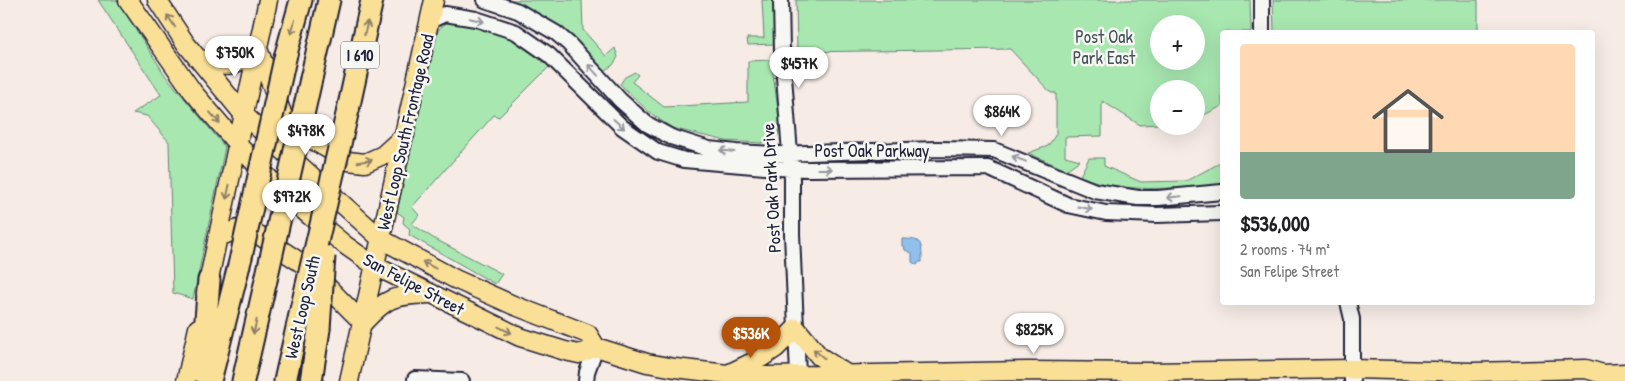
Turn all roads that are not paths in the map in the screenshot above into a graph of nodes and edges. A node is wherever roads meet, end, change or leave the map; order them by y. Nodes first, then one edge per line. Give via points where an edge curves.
1 (128, 0) edge
2 (157, 0) edge
3 (268, 0) edge
4 (301, 0) edge
5 (329, 0) edge
6 (372, 0) edge
7 (434, 0) edge
8 (485, 0) edge
9 (781, 0) edge
10 (1262, 0) edge
11 (430, 21) junction
12 (1262, 30) edge
13 (258, 48) junction
14 (197, 58) junction
15 (607, 85) junction
16 (593, 99) junction
17 (244, 115) junction
18 (405, 135) junction
19 (238, 145) junction
20 (790, 154) junction
21 (791, 168) junction
22 (329, 189) junction
23 (1220, 192) edge
24 (1220, 213) edge
25 (219, 237) junction
26 (381, 239) junction
27 (375, 266) junction
28 (209, 280) junction
29 (432, 294) junction
30 (1349, 305) edge
31 (363, 323) junction
32 (796, 328) junction
33 (596, 347) junction
34 (1625, 361) edge
35 (1586, 369) junction
36 (727, 374) junction
37 (1625, 374) edge
38 (798, 375) junction
39 (848, 375) junction
40 (1352, 375) edge
41 (1149, 376) edge
42 (1509, 376) edge
43 (416, 379) dead end
44 (186, 381) edge
45 (201, 381) edge
46 (210, 381) edge
47 (243, 381) edge
48 (285, 381) edge
49 (311, 381) edge
50 (349, 381) edge
51 (462, 381) edge
52 (586, 381) edge

1 -> 19 main road, San Felipe Street via 193,92
14 -> 2 main road, San Felipe Street
3 - 13 main road
4 -> 46 highway, bridge
5 -> 47 highway, I 610, bridge
22 -> 6 highway, West Loop South / I 610, bridge
7 - 11 main road, West Loop South Frontage Road
15 -> 8 street, Post Oak Parkway via 556,33 518,11
9 - 20 street, Post Oak Park Drive
10 - 12 street
11 -> 16 street, Post Oak Parkway via 445,14 476,19 516,32 549,55
11 - 18 main road, West Loop South Frontage Road
13 - 14 main road via 246,60 233,65
13 - 17 main road
13 -> 18 main road via 286,124 340,157 365,163 383,155
14 - 17 main road, San Felipe Street
15 - 16 street
20 -> 15 street, Post Oak Parkway via 709,149 671,137 647,124
16 -> 21 street, Post Oak Parkway via 622,127 658,152 700,162
17 - 19 main road
17 - 26 main road, San Felipe Street
18 - 26 main road, West Loop South Frontage Road
19 -> 25 main road
19 - 27 main road, San Felipe Street via 277,187
20 - 21 street, Post Oak Park Drive
23 -> 20 street, Post Oak Parkway via 1148,198 1096,191 994,150
21 -> 24 street, Post Oak Parkway via 988,168 1068,205 1106,213
21 - 32 street, Post Oak Park Drive
22 - 48 highway, West Loop South / I 610, bridge
22 - 49 highway, bridge via 320,328
25 - 28 main road
25 - 31 main road via 238,229 251,230 309,268
26 - 27 main road, West Loop South Frontage Road
33 -> 26 main road, San Felipe Street via 588,334 505,302
27 - 29 main road, San Felipe Street
27 - 31 main road, West Loop South Frontage Road
28 - 44 main road
28 - 45 highway
29 - 31 main road via 397,297 384,302
29 -> 33 main road, San Felipe Street via 520,338 579,354
30 - 40 street via 1352,319
31 - 50 main road, West Loop South Frontage Road
32 - 36 main road via 766,355
32 - 38 street, Post Oak Park Drive
39 -> 32 main road via 819,356
33 - 36 main road, San Felipe Street via 647,363
33 - 52 street
34 - 35 main road, San Felipe Street via 1603,362
35 - 37 main road, San Felipe Street via 1603,374
35 - 42 main road, San Felipe Street
36 - 38 main road, San Felipe Street
38 - 39 main road, San Felipe Street
39 - 41 main road, San Felipe Street via 1028,371
40 - 41 main road, San Felipe Street
40 - 42 main road, San Felipe Street
43 - 51 street

